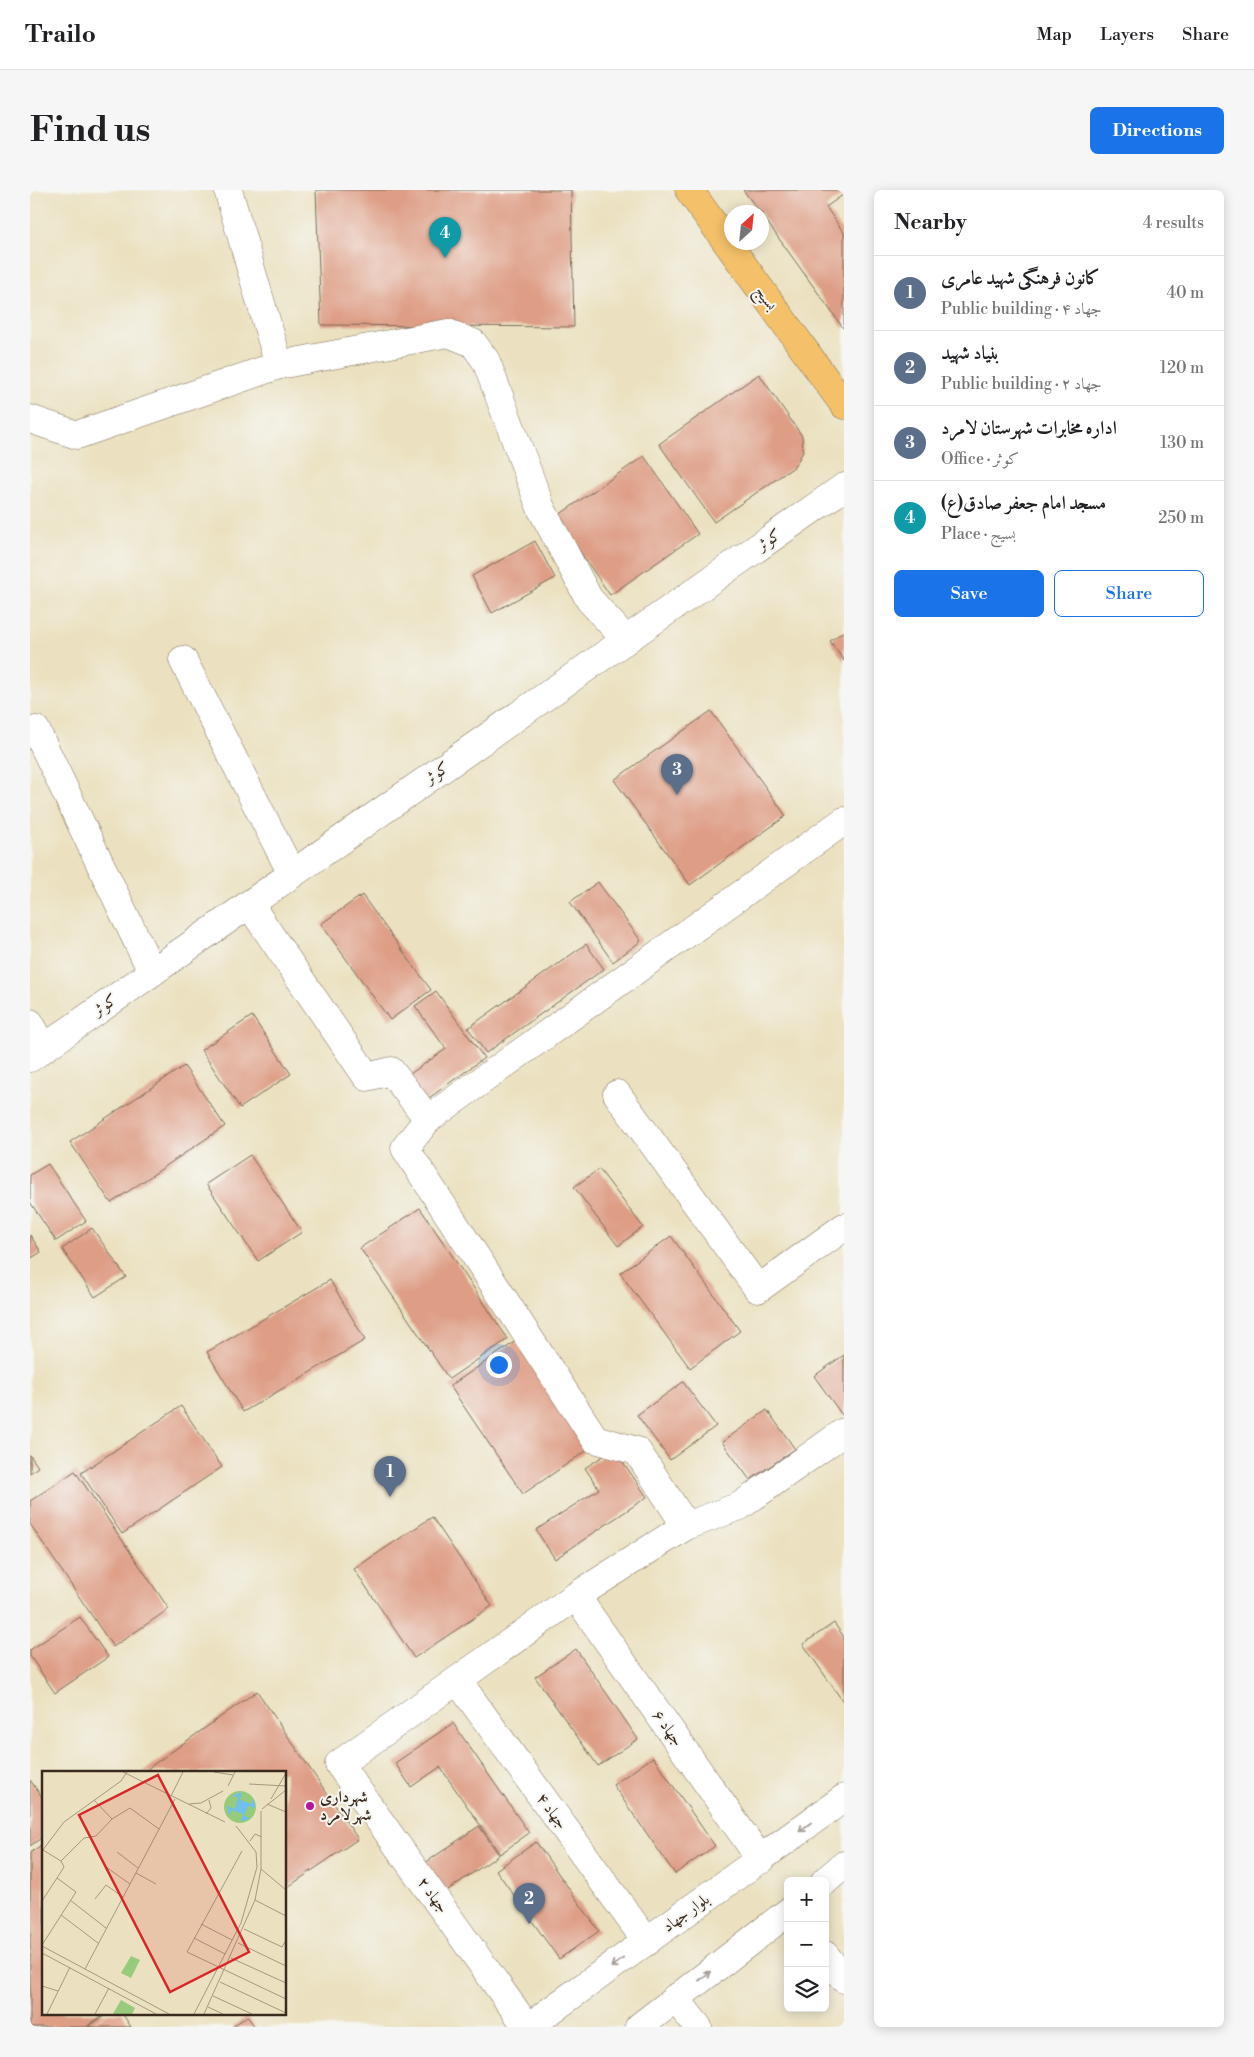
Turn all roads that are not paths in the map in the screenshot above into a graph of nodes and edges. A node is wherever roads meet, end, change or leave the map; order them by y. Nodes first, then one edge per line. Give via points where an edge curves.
1 (228, 190) edge
2 (689, 190) edge
3 (280, 365) junction
4 (844, 405) edge
5 (30, 419) edge
6 (844, 487) edge
7 (626, 640) junction
8 (183, 660) dead end
9 (36, 730) dead end
10 (844, 821) edge
11 (292, 874) junction
12 (249, 904) junction
13 (152, 972) junction
14 (30, 1023) edge
15 (37, 1053) edge
16 (617, 1094) dead end
17 (428, 1119) junction
18 (844, 1227) edge
19 (844, 1432) edge
20 (686, 1526) junction
21 (576, 1596) junction
22 (458, 1681) junction
23 (844, 1798) edge
24 (761, 1860) junction
25 (844, 1865) edge
26 (829, 1878) edge
27 (784, 1915) edge
28 (647, 1942) junction
29 (829, 1960) edge
30 (844, 1979) edge
31 (675, 1998) junction
32 (527, 2027) edge
33 (639, 2027) edge
34 (698, 2027) edge

1 - 3 street
2 - 4 main road, بسیج
3 - 5 street via 77,435
3 - 7 street via 448,333 473,343 486,361 541,508 589,599
6 - 7 street, کوثر
7 - 11 street, کوثر
8 - 11 street
9 - 13 street
10 - 17 street
11 - 12 street, کوثر
12 - 13 street, کوثر
12 - 17 street via 367,1077 390,1071
13 - 15 street, کوثر
14 - 15 street
16 - 18 street via 758,1289
17 - 20 street via 405,1148 595,1439 637,1451
19 - 20 street via 740,1506
20 - 21 street
21 - 22 street
21 - 24 street, جهاد ۶
22 - 28 street, جهاد ۴
22 - 32 street, جهاد ۲ via 339,1764
23 -> 24 street, بلوار جهاد
24 - 28 street, بلوار جهاد
25 - 26 street
31 -> 27 street
28 -> 32 street, بلوار جهاد
29 - 30 street
31 - 33 street
31 - 34 street

